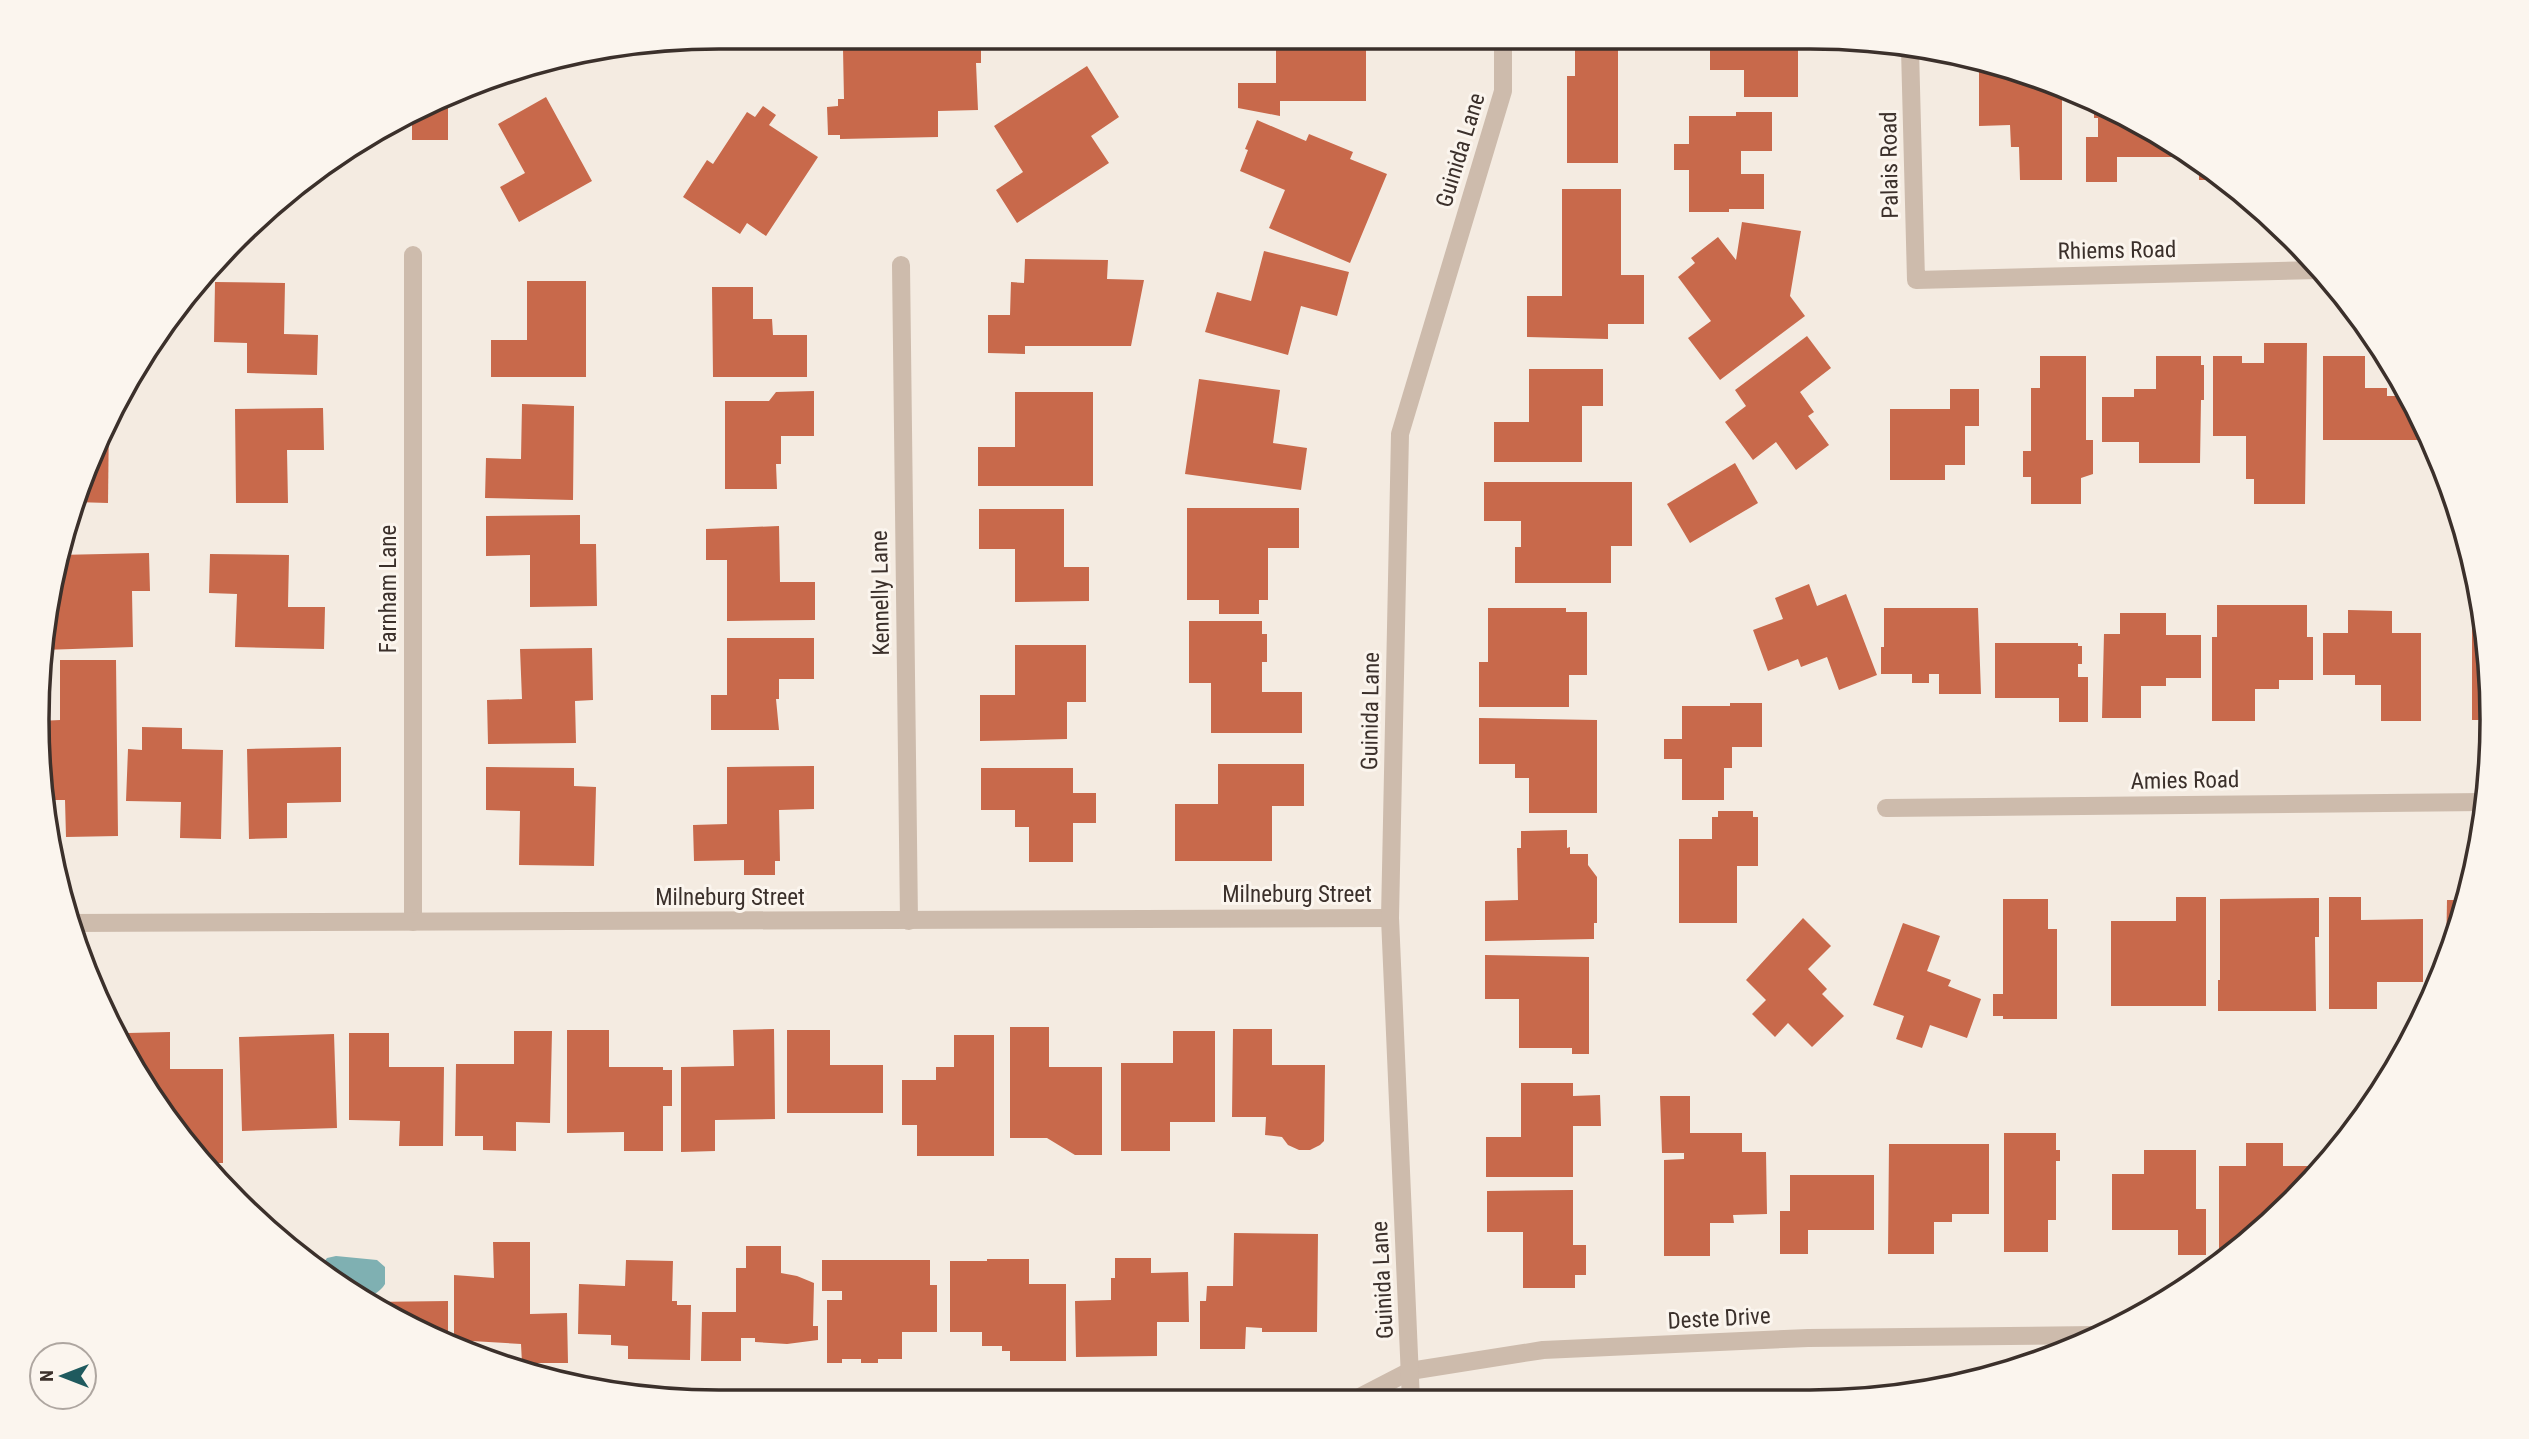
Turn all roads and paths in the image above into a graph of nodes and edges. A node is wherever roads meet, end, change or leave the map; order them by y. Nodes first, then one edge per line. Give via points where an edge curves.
1 (1503, 49) edge
2 (1910, 57) edge
3 (413, 255) dead end
4 (901, 265) dead end
5 (2308, 270) edge
6 (1916, 279) joint
7 (2475, 802) edge
8 (1886, 808) dead end
9 (1390, 918) junction
10 (909, 920) junction
11 (413, 922) junction
12 (81, 923) edge
13 (2074, 1335) edge
14 (1410, 1371) junction
15 (1373, 1390) edge
16 (1411, 1390) edge

1 - 9 street, Guinida Lane via 1503,91 1401,434
2 - 6 street, Palais Road
3 - 11 street, Farnham Lane
4 - 10 street, Kennelly Lane
5 - 6 street, Rhiems Road
7 - 8 street, Amies Road
9 - 10 street, Milneburg Street
9 - 14 street, Guinida Lane
10 - 11 street, Milneburg Street
11 - 12 street, Milneburg Street
13 - 14 street, Deste Drive via 1808,1338 1543,1350
14 - 15 street, Deste Drive
14 - 16 street, Guinida Lane

